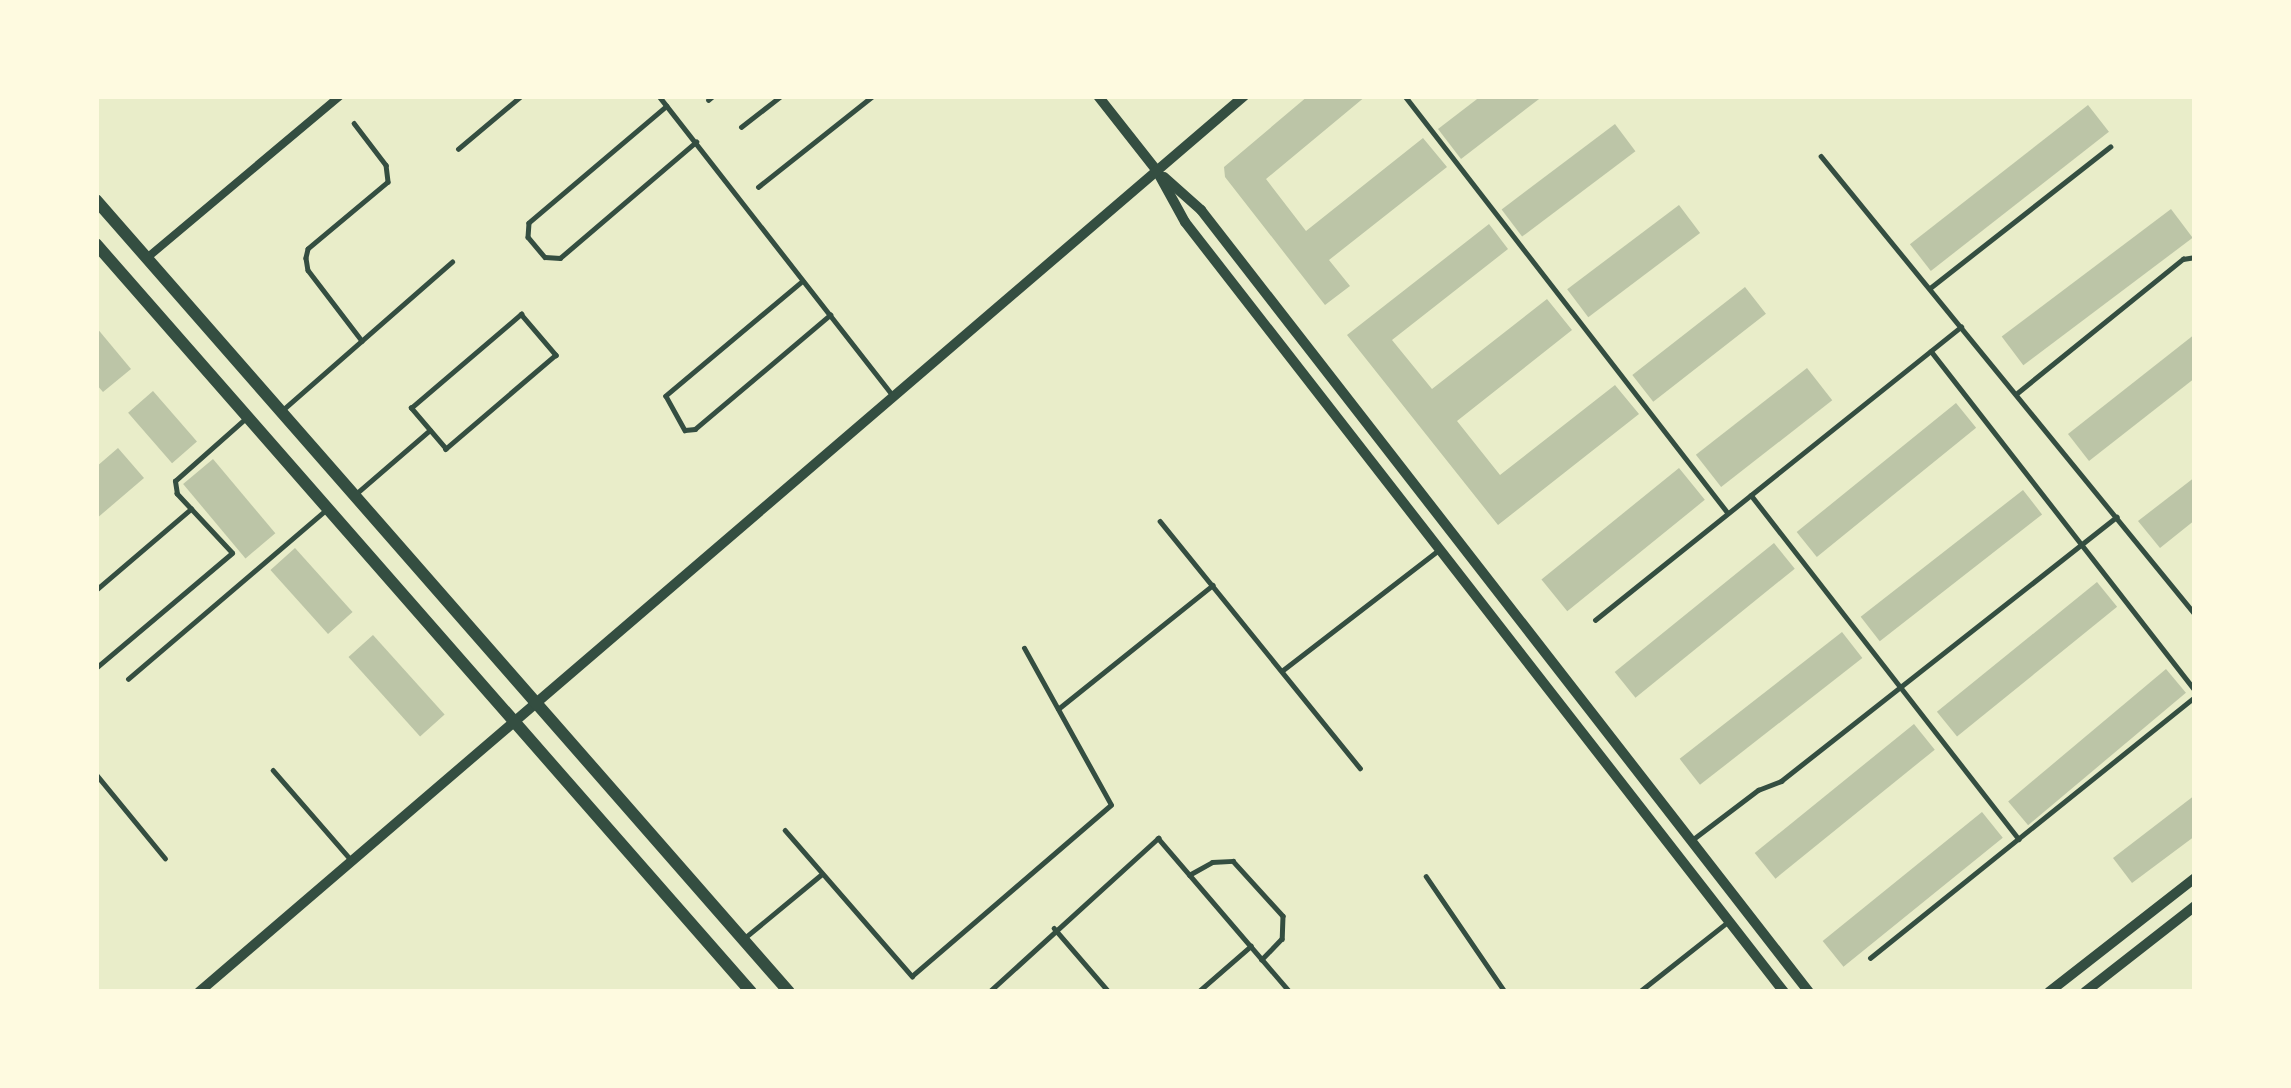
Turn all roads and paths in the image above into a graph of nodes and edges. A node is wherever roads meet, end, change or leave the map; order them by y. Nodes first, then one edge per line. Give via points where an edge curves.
1 (340, 96) edge
2 (521, 96) edge
3 (659, 96) edge
4 (781, 96) edge
5 (1098, 96) edge
6 (1244, 96) edge
7 (1405, 96) edge
8 (868, 98) edge
9 (667, 106) junction
10 (354, 123) dead end
11 (741, 127) dead end
12 (696, 142) junction
13 (2110, 147) dead end
14 (458, 149) dead end
15 (1821, 156) dead end
16 (1156, 171) junction
17 (758, 187) dead end
18 (96, 200) edge
19 (96, 244) edge
20 (2195, 257) edge
21 (147, 258) junction
22 (452, 262) dead end
23 (803, 281) junction
24 (1930, 289) junction
25 (830, 315) junction
26 (1961, 327) junction
27 (362, 341) junction
28 (1931, 351) junction
29 (2016, 394) junction
30 (894, 397) junction
31 (280, 412) junction
32 (248, 417) junction
33 (430, 430) junction
34 (1751, 495) junction
35 (354, 496) junction
36 (191, 509) junction
37 (328, 509) junction
38 (1728, 513) junction
39 (2116, 517) junction
40 (1160, 521) dead end
41 (2082, 544) junction
42 (1440, 549) junction
43 (1213, 585) junction
44 (96, 590) edge
45 (2195, 614) edge
46 (1595, 620) dead end
47 (1024, 648) dead end
48 (96, 668) edge
49 (1282, 670) junction
50 (128, 679) dead end
51 (1900, 687) junction
52 (2195, 693) edge
53 (536, 704) junction
54 (1058, 709) junction
55 (514, 722) junction
56 (1360, 768) dead end
57 (273, 770) dead end
58 (97, 778) edge
59 (784, 830) dead end
60 (2018, 839) junction
61 (1691, 840) junction
62 (165, 858) dead end
63 (352, 862) junction
64 (823, 873) junction
65 (1190, 875) junction
66 (1426, 876) dead end
67 (2195, 878) edge
68 (2195, 906) edge
69 (1729, 920) junction
70 (1054, 928) junction
71 (743, 940) junction
72 (1251, 946) junction
73 (1870, 958) dead end
74 (1262, 960) junction
75 (207, 990) edge
76 (751, 992) edge
77 (789, 992) edge
78 (989, 992) edge
79 (1109, 992) edge
80 (1198, 992) edge
81 (1290, 992) edge
82 (1505, 992) edge
83 (1639, 992) edge
84 (1784, 992) edge
85 (1809, 992) edge
86 (2049, 992) edge
87 (2085, 992) edge

1 - 21 street
2 - 14 lane
3 - 9 lane
4 - 11 lane
5 - 16 street
6 - 16 street
7 - 38 lane
8 - 17 lane
9 - 12 lane
9 - 12 lane via 529,223 528,237 545,257 560,258
10 - 27 lane via 386,165 388,182 306,258
12 - 23 lane
13 - 24 lane
15 - 24 lane
16 - 30 street
16 - 42 street via 1185,222
16 - 61 street via 1201,210
18 - 21 main road
19 - 32 main road
20 - 29 lane
21 - 31 main road
22 - 27 lane
23 - 25 lane
23 - 25 lane via 667,396 685,430
24 - 26 lane
25 - 30 lane
26 - 28 lane
26 - 29 lane
27 - 31 lane
28 - 34 lane
28 - 41 lane
29 - 39 lane
30 - 53 street
31 - 35 main road
32 - 36 lane via 175,481
32 - 37 main road
33 - 33 lane via 446,448 556,355 521,314 411,408
33 - 35 lane
34 - 38 lane
34 - 51 lane
35 - 53 main road
36 - 44 lane
36 - 48 lane via 232,553
37 - 50 lane
37 - 55 main road
38 - 46 lane
39 - 41 lane
39 - 45 lane
40 - 43 lane
41 - 51 lane
41 - 52 lane
42 - 49 lane
42 - 69 street
43 - 49 lane
43 - 54 lane
47 - 54 lane
49 - 56 lane
51 - 60 lane
51 - 61 lane
52 - 60 lane
53 - 55 street
53 - 71 main road
54 - 64 lane via 1112,805 912,976
55 - 63 street
55 - 76 main road
57 - 63 lane
58 - 62 lane
59 - 64 lane
60 - 73 lane
61 - 85 street
63 - 75 street
64 - 71 lane
65 - 70 lane via 1158,838
65 - 72 lane
65 - 74 lane via 1233,861 1283,916 1282,939
66 - 82 lane
67 - 86 street
68 - 87 street
69 - 83 lane
69 - 84 street
70 - 78 lane
70 - 79 lane
71 - 77 main road
72 - 74 lane
72 - 80 lane
74 - 81 lane

